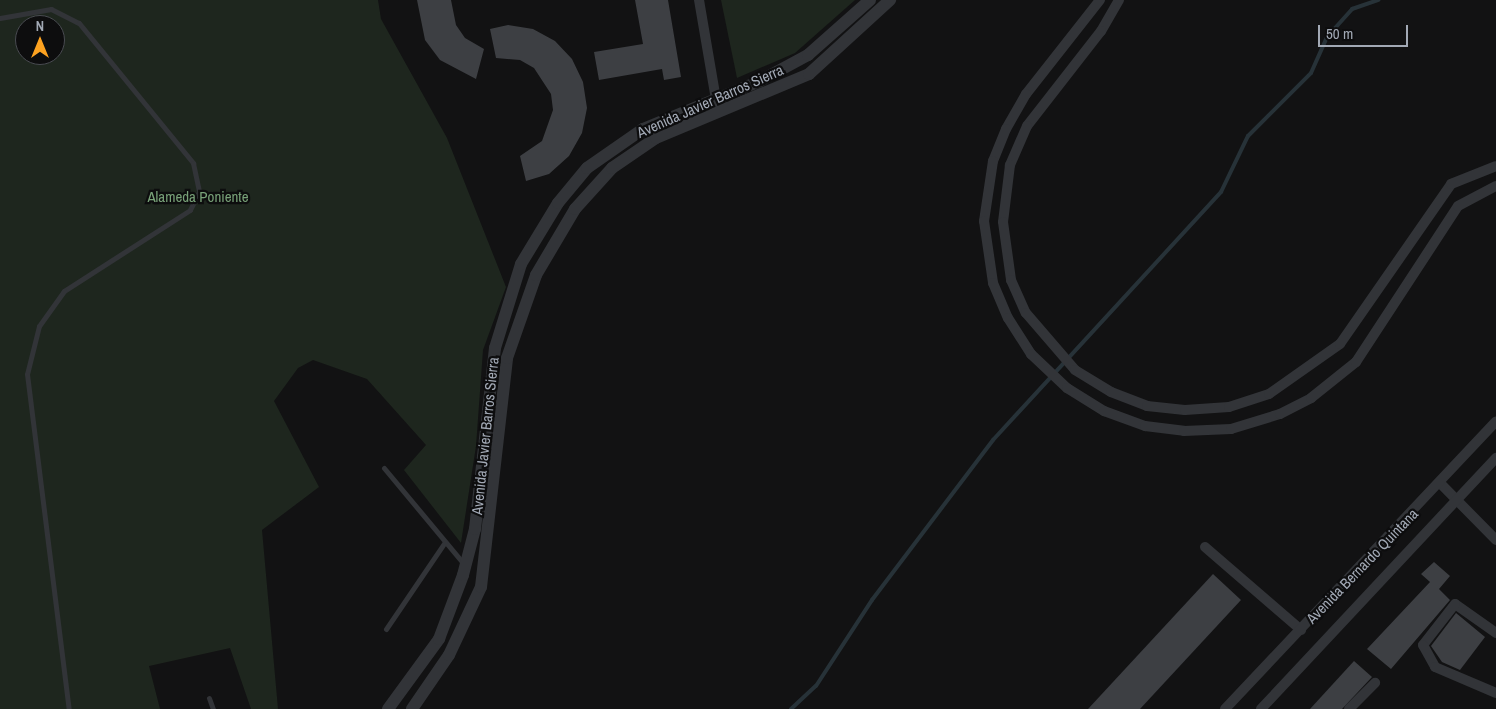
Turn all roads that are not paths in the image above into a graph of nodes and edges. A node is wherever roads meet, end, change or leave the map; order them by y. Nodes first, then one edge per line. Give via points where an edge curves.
1 (699, 0) edge
2 (870, 0) edge
3 (890, 0) edge
4 (1100, 0) edge
5 (1119, 0) edge
6 (0, 18) edge
7 (715, 96) junction
8 (718, 111) junction
9 (1496, 166) edge
10 (1496, 186) edge
11 (1496, 421) edge
12 (1496, 458) edge
13 (384, 468) dead end
14 (1440, 483) junction
15 (1457, 500) junction
16 (1496, 540) edge
17 (445, 542) junction
18 (1205, 547) dead end
19 (466, 566) junction
20 (386, 630) dead end
21 (1301, 630) junction
22 (1496, 633) edge
23 (1374, 683) dead end
24 (1496, 693) edge
25 (209, 698) dead end
26 (69, 709) edge
27 (213, 709) edge
28 (388, 709) edge
29 (412, 709) edge
30 (1225, 709) edge
31 (1261, 709) edge
32 (1349, 709) edge

1 - 7 street
2 - 7 street, Avenida Javier Barros Sierra via 808,55 760,82
3 - 8 street, Avenida Javier Barros Sierra via 809,74
4 - 10 street via 1026,94 1006,129 986,191 986,244 993,283 1031,354 1067,388 1112,414 1144,426 1184,431 1231,429 1280,414 1334,382 1356,362 1458,206
5 - 9 street via 1101,32 1044,100 1010,165 1003,222 1008,263 1026,312 1046,340 1075,370 1111,392 1147,406 1185,410 1229,407 1269,394 1340,344 1451,184
6 - 26 lane via 51,9 79,23 193,164 200,192 190,210 64,292 39,326 27,374
7 - 8 street
7 - 19 street, Avenida Javier Barros Sierra via 643,129 587,168 558,203 521,264 490,371 477,510
8 - 29 street, Avenida Javier Barros Sierra via 656,138 612,168 575,209 536,275 507,358 481,587 449,655
11 - 14 street, Avenida Bernardo Quintana
12 - 15 street, Avenida Bernardo Quintana
13 - 17 lane
14 - 15 street
14 - 21 street, Avenida Bernardo Quintana
15 - 16 street
15 - 31 street, Avenida Bernardo Quintana
17 - 19 lane
17 - 20 lane
18 - 21 street
19 - 28 street, Avenida Javier Barros Sierra via 439,639
21 - 30 street, Avenida Bernardo Quintana
22 - 24 street via 1455,604 1423,645 1435,667
23 - 32 street
25 - 27 lane

